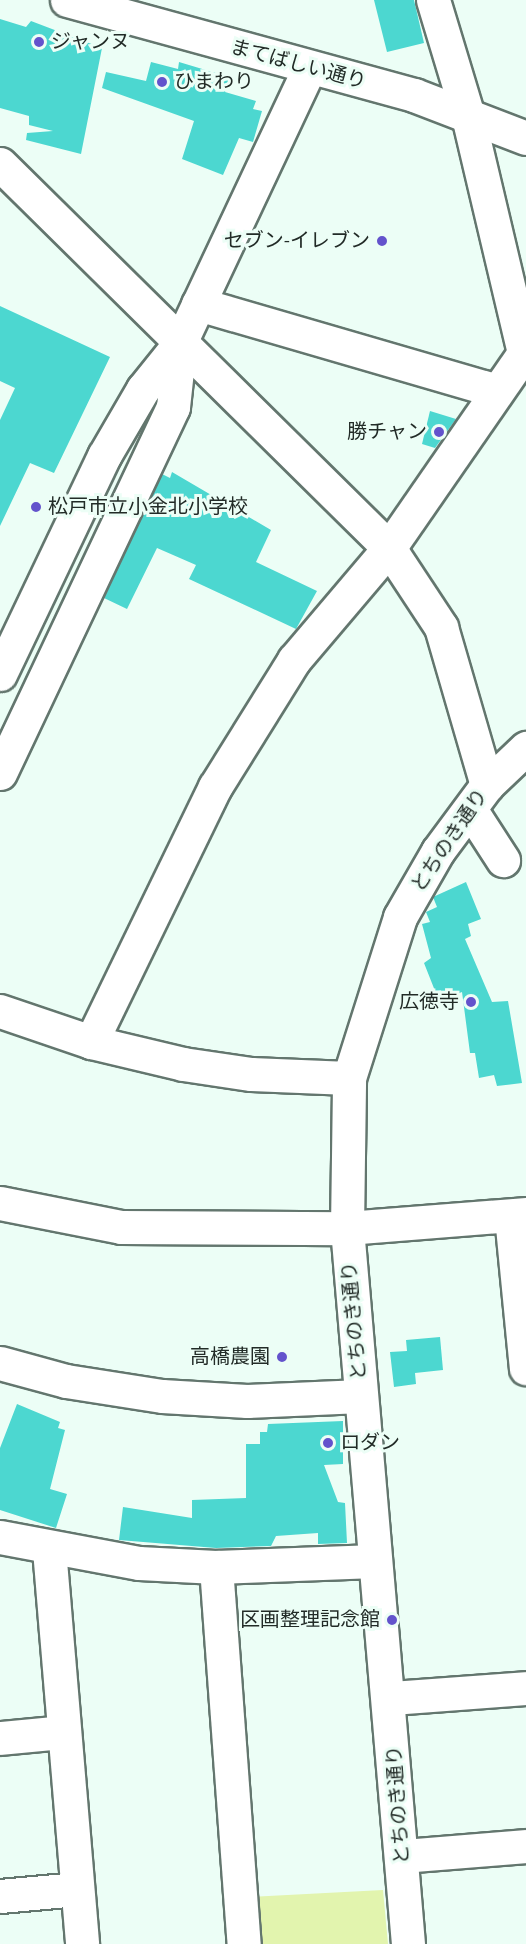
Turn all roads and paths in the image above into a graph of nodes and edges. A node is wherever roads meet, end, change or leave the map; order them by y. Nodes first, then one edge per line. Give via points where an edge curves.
1 (67, 0) edge
2 (433, 0) edge
3 (309, 69) junction
4 (468, 116) junction
5 (526, 138) edge
6 (0, 164) edge
7 (198, 304) junction
8 (180, 343) junction
9 (526, 354) edge
10 (496, 391) junction
11 (389, 548) junction
12 (0, 674) edge
13 (526, 748) edge
14 (2, 762) edge
15 (478, 797) junction
16 (503, 860) dead end
17 (0, 1011) edge
18 (91, 1042) junction
19 (349, 1078) junction
20 (0, 1203) edge
21 (518, 1215) edge
22 (347, 1228) junction
23 (0, 1363) edge
24 (526, 1368) edge
25 (362, 1395) junction
26 (0, 1537) edge
27 (49, 1549) junction
28 (375, 1561) junction
29 (216, 1567) junction
30 (526, 1688) edge
31 (391, 1698) junction
32 (64, 1732) junction
33 (0, 1738) edge
34 (526, 1846) edge
35 (402, 1856) junction
36 (77, 1889) junction
37 (0, 1896) edge
38 (82, 1944) edge
39 (244, 1944) edge
40 (408, 1944) edge

1 - 3 street, まてばしい通り
2 - 4 street
3 - 4 street, まてばしい通り
3 - 7 street
4 - 5 street, まてばしい通り
4 - 9 street
6 - 8 street
7 - 8 street
7 - 10 street
8 - 11 street
8 - 12 street via 143,389 104,456
8 - 14 street via 173,407
9 - 10 street
10 - 11 street
11 - 15 street via 441,627
11 - 18 street via 294,660 215,787
13 - 15 street, とちのき通り
15 - 16 street
15 - 19 street, とちのき通り via 400,917
17 - 18 street
18 - 19 street via 251,1074
19 - 22 street, とちのき通り
20 - 22 street via 121,1227
21 - 22 street
21 - 24 street
22 - 25 street, とちのき通り
23 - 25 street via 66,1381 162,1396 247,1401
25 - 28 street, とちのき通り
26 - 27 street
27 - 29 street via 139,1563
27 - 32 street
28 - 29 street
28 - 31 street, とちのき通り
29 - 39 street
30 - 31 street
31 - 35 street, とちのき通り
32 - 33 street
32 - 36 street
34 - 35 street
35 - 40 street, とちのき通り
36 - 37 street
36 - 38 street

